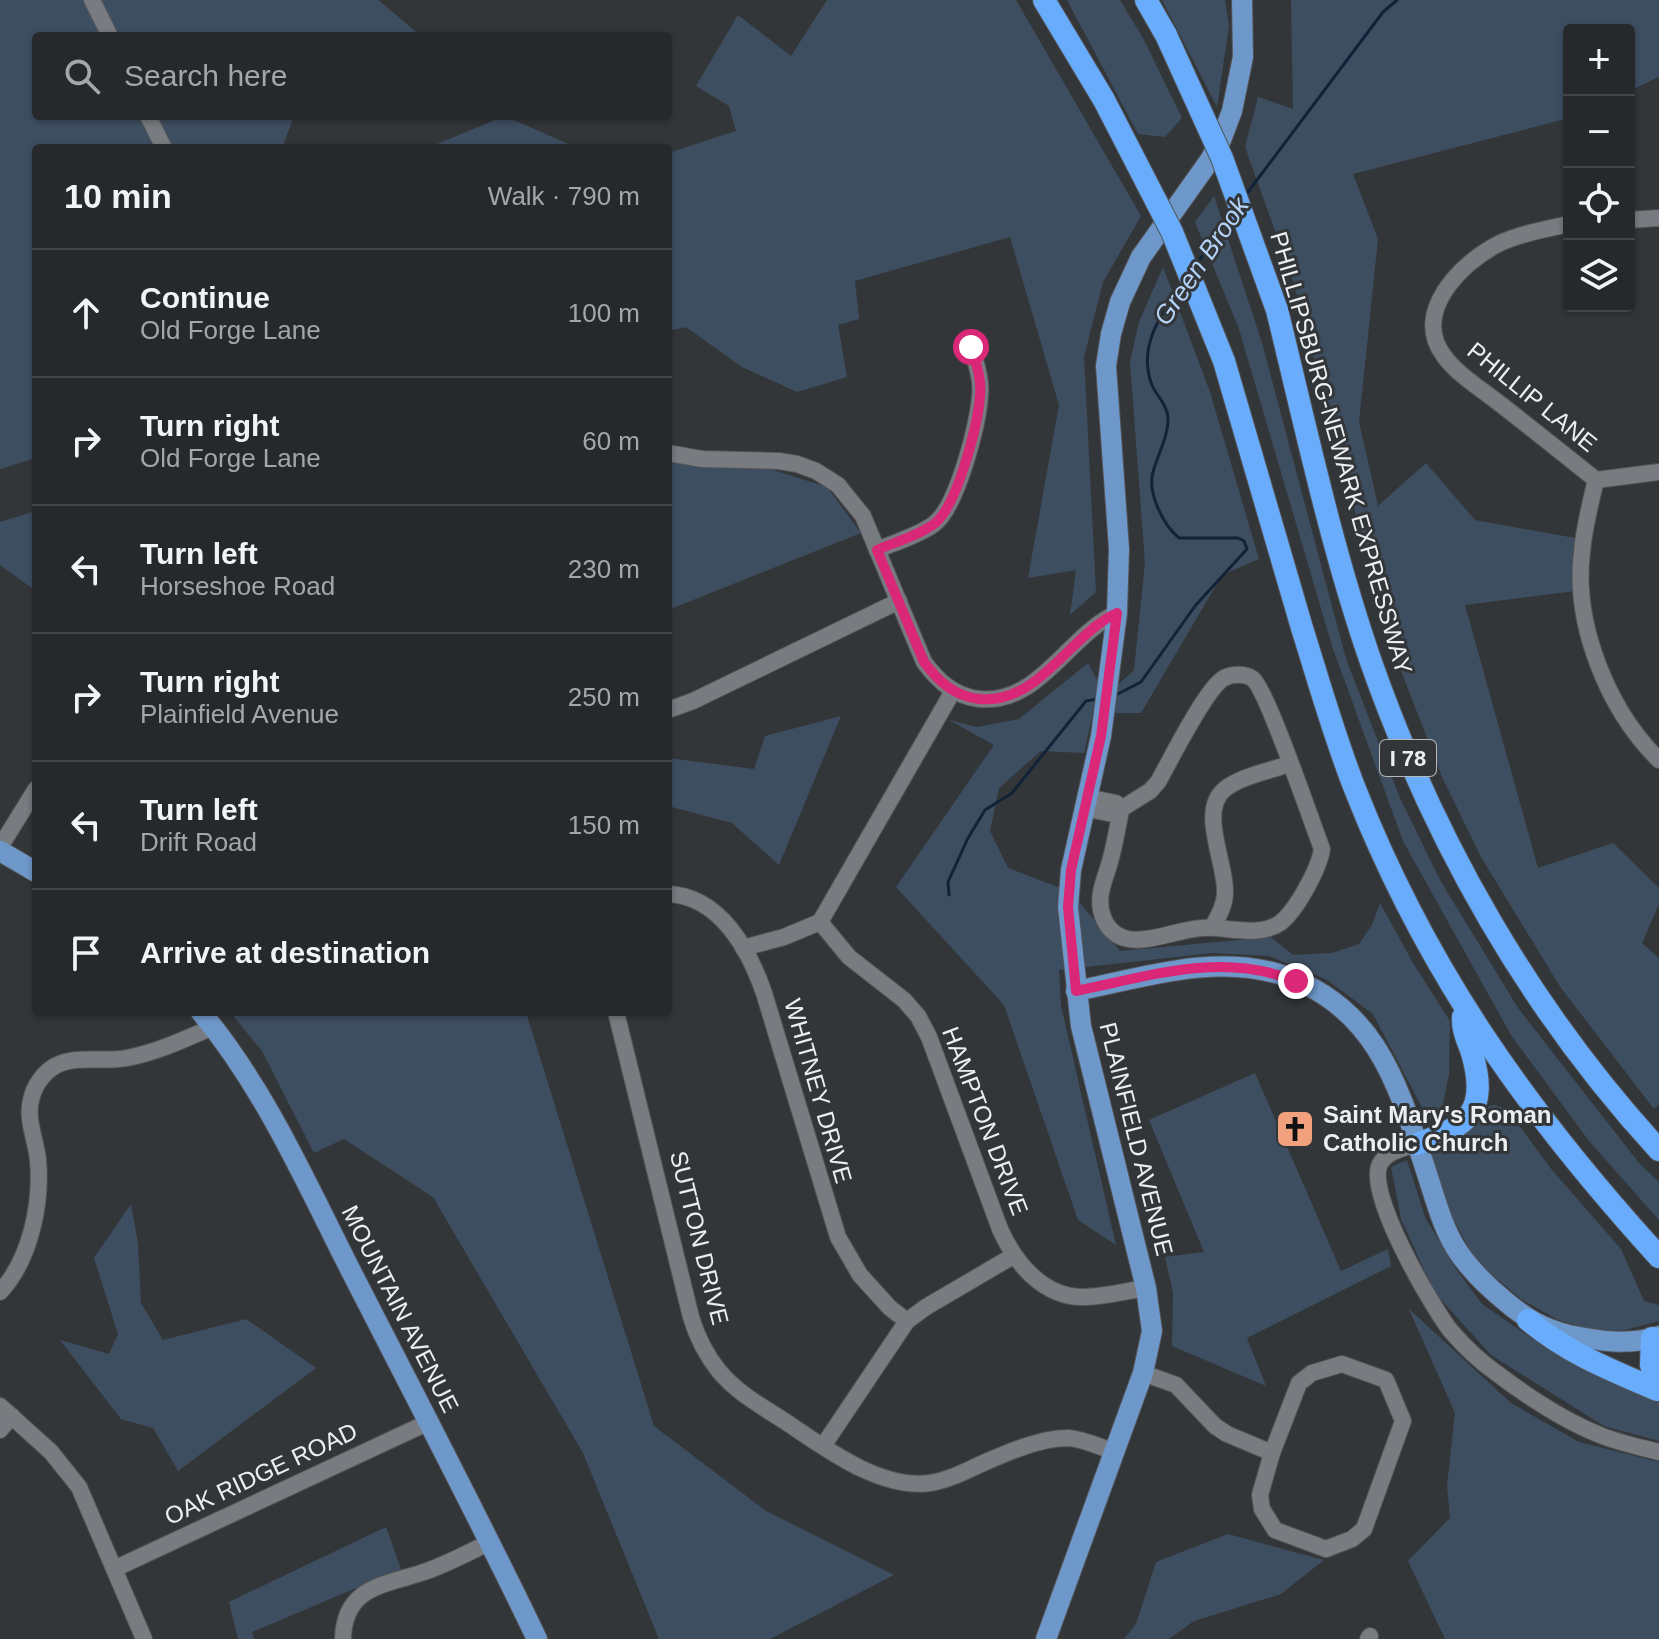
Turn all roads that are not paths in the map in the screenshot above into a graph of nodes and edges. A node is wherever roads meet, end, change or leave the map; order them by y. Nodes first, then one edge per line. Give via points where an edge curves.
1 (92, 0) edge
2 (1044, 0) edge
3 (1146, 0) edge
4 (1242, 0) edge
5 (108, 32) edge
6 (150, 120) edge
7 (162, 144) edge
8 (1659, 218) edge
9 (1635, 220) edge
10 (1563, 226) edge
11 (971, 347) dead end
12 (672, 454) edge
13 (1659, 472) edge
14 (1596, 480) junction
15 (877, 550) junction
16 (899, 601) junction
17 (1117, 613) junction
18 (953, 691) junction
19 (672, 709) edge
20 (1659, 760) edge
21 (1289, 764) junction
22 (32, 796) edge
23 (1085, 803) junction
24 (1121, 810) junction
25 (0, 849) edge
26 (32, 869) edge
27 (672, 894) edge
28 (820, 922) junction
29 (1212, 927) junction
30 (743, 948) junction
31 (1076, 991) junction
32 (1464, 1008) junction
33 (617, 1016) edge
34 (207, 1019) edge
35 (1417, 1144) junction
36 (1659, 1150) edge
37 (1013, 1256) junction
38 (1659, 1257) edge
39 (1146, 1288) junction
40 (0, 1292) edge
41 (1528, 1320) junction
42 (907, 1321) junction
43 (1656, 1337) edge
44 (1143, 1373) junction
45 (1658, 1390) edge
46 (6, 1411) edge
47 (429, 1422) junction
48 (0, 1430) edge
49 (823, 1446) junction
50 (1115, 1452) junction
51 (1659, 1452) edge
52 (1272, 1453) junction
53 (490, 1542) junction
54 (114, 1569) junction
55 (144, 1639) edge
56 (343, 1639) edge
57 (537, 1639) edge
58 (1046, 1639) edge

1 - 5 street
2 - 32 highway, I 78, bridge via 1104,100 1172,232 1224,361 1338,744 1392,875
3 - 36 highway, PHILLIPSBURG-NEWARK EXPRESSWAY / I 78, bridge via 1200,104 1277,310 1357,618 1428,803 1511,956 1574,1046
4 - 17 main road, PLAINFIELD AVENUE via 1239,85 1221,140 1141,257 1111,334 1106,383 1119,549
6 - 7 street
8 - 9 street
10 - 14 street, PHILLIP LANE via 1500,243 1480,255 1446,289 1436,306 1433,331 1444,356
11 - 15 street via 981,394 953,500 933,525
12 - 15 street via 779,461 816,471 856,505
13 - 14 street, PHILLIP LANE
14 - 20 street via 1581,554 1592,650 1637,736
15 - 16 street
16 - 18 street via 924,662
16 - 19 street
17 - 18 street via 1093,627 1021,691 990,699
17 - 23 main road, PLAINFIELD AVENUE via 1106,709
18 - 28 street
21 - 24 street via 1255,681 1240,674 1223,679 1158,782
21 - 29 street via 1229,786 1216,799 1213,821 1225,894
21 - 29 street via 1322,849 1320,861 1279,923 1261,930
22 - 25 street
23 - 24 street via 1116,803
23 - 31 main road, PLAINFIELD AVENUE via 1068,907
24 - 29 street via 1100,896 1102,916 1112,931 1132,939
25 - 26 main road
27 - 30 street, WHITNEY DRIVE via 704,903
28 - 30 street
28 - 37 street, HAMPTON DRIVE via 849,957 918,1016
30 - 42 street, WHITNEY DRIVE via 764,993 838,1237 867,1284
31 - 35 main road via 1209,966 1235,965 1296,981 1337,1005 1376,1045
31 - 39 main road, PLAINFIELD AVENUE
32 - 35 highway via 1462,1028 1477,1076 1475,1103 1460,1126
32 - 38 highway, I 78 via 1546,1126
33 - 49 street, SUTTON DRIVE via 702,1346 742,1393
34 - 40 street via 156,1052 66,1062 39,1080 29,1111 38,1161 34,1219 18,1267
34 - 47 main road, MOUNTAIN AVENUE via 230,1046 272,1117
35 - 41 main road via 1458,1252
35 - 51 street via 1387,1155 1376,1179 1395,1234 1449,1328 1493,1371 1557,1416
37 - 39 street, HAMPTON DRIVE via 1028,1274 1070,1296
37 - 42 street
39 - 44 main road, PLAINFIELD AVENUE via 1152,1331
41 - 43 main road via 1600,1341
41 - 45 highway via 1572,1353
42 - 49 street
43 - 45 highway via 1651,1365
44 - 50 main road, PLAINFIELD AVENUE
44 - 52 street via 1176,1385 1227,1434
46 - 48 street
46 - 54 street via 51,1452 79,1487
47 - 53 main road, MOUNTAIN AVENUE
47 - 54 street, OAK RIDGE ROAD
49 - 50 street, SUTTON DRIVE via 847,1462 912,1484 951,1478 993,1459 1068,1438
50 - 58 main road, PLAINFIELD AVENUE
52 - 52 street via 1260,1495 1275,1530 1326,1549 1352,1539 1364,1529 1402,1429 1386,1380 1342,1364 1312,1373 1299,1383
53 - 56 street via 427,1571 372,1588 348,1614
53 - 57 main road, MOUNTAIN AVENUE
54 - 55 street

